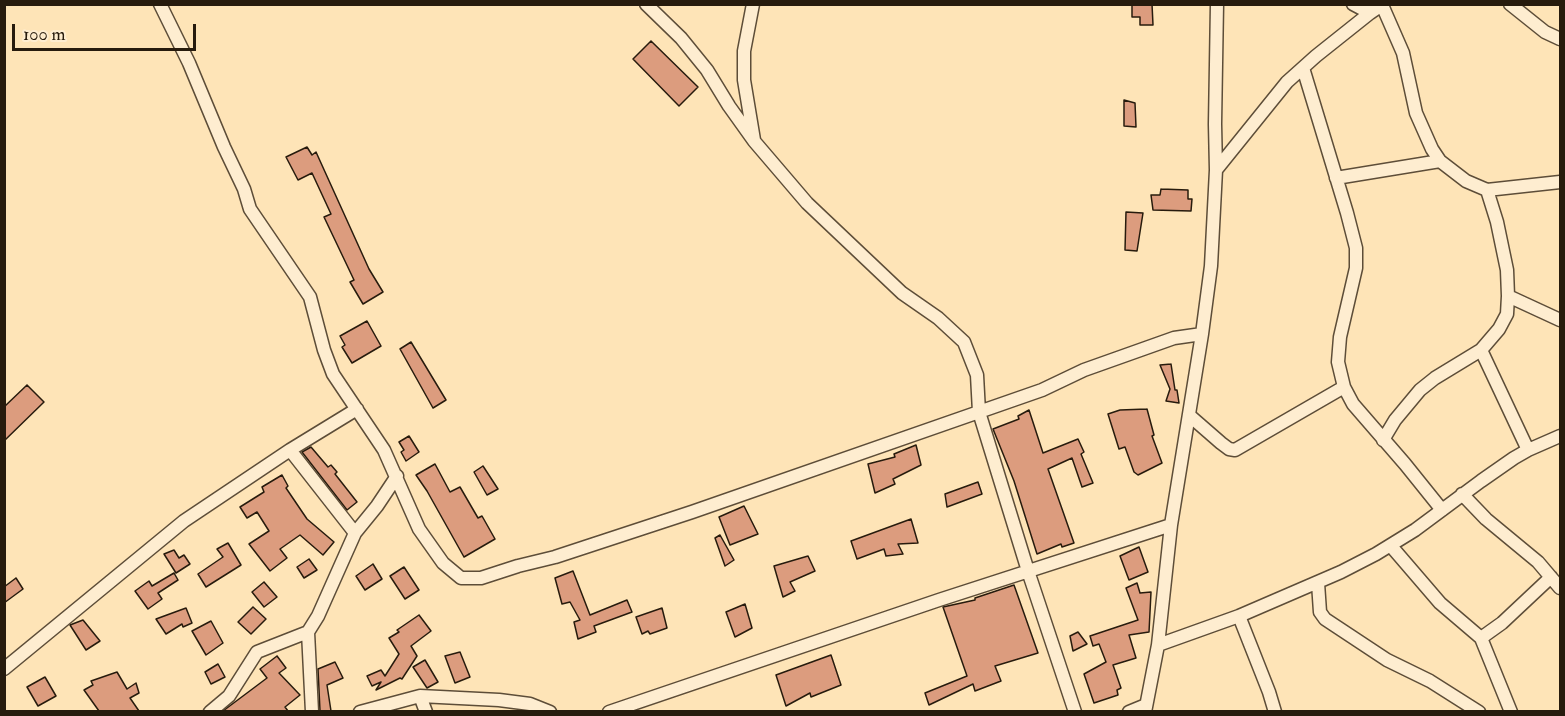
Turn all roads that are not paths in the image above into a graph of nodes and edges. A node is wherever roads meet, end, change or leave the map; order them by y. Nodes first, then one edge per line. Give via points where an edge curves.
1 (160, 4) edge
2 (646, 4) edge
3 (753, 4) edge
4 (1217, 4) edge
5 (1353, 4) edge
6 (1509, 4) edge
7 (1383, 5) edge
8 (1370, 13) junction
9 (1560, 39) edge
10 (1303, 68) junction
11 (754, 141) junction
12 (1440, 161) junction
13 (1216, 170) junction
14 (1336, 178) junction
15 (1560, 182) edge
16 (1487, 190) junction
17 (1508, 296) junction
18 (1560, 320) edge
19 (1202, 333) junction
20 (1481, 350) junction
21 (1344, 387) junction
22 (357, 410) junction
23 (979, 412) junction
24 (1190, 416) junction
25 (1560, 436) edge
26 (1383, 440) junction
27 (290, 450) junction
28 (1528, 450) junction
29 (397, 476) junction
30 (1462, 494) junction
31 (1442, 510) junction
32 (1172, 525) junction
33 (355, 533) junction
34 (1391, 546) junction
35 (1028, 571) junction
36 (1551, 577) junction
37 (1317, 583) junction
38 (1560, 588) edge
39 (1239, 616) junction
40 (308, 632) junction
41 (1480, 638) junction
42 (1158, 645) junction
43 (4, 669) edge
44 (420, 696) junction
45 (1146, 708) edge
46 (210, 711) edge
47 (312, 711) edge
48 (360, 711) edge
49 (426, 711) edge
50 (550, 711) edge
51 (609, 711) edge
52 (1076, 711) edge
53 (1129, 711) edge
54 (1275, 711) edge
55 (1479, 711) edge
56 (1511, 711) edge

1 - 22 street via 250,209 310,297 327,361
2 - 11 street via 707,70
3 - 11 street via 744,51 744,80
4 - 13 street
5 - 8 street
6 - 9 street
7 - 8 street
7 - 12 street via 1403,53 1416,113
8 - 10 street
10 - 13 street via 1287,82
10 - 14 street
11 - 23 street via 834,231 964,342 977,375
12 - 14 street
12 - 16 street via 1466,181
13 - 19 street via 1211,266
14 - 21 street via 1356,257 1340,337 1338,362
15 - 16 street
16 - 17 street via 1507,270
17 - 18 street
17 - 20 street via 1507,314
19 - 23 street via 1174,338
19 - 24 street
20 - 26 street via 1420,390
20 - 28 street
21 - 24 street via 1235,450 1228,449
21 - 26 street
22 - 27 street
22 - 29 street
23 - 29 street via 692,512 481,578 461,578 443,562 419,529
23 - 35 street
24 - 32 street
25 - 28 street
26 - 31 street
27 - 33 street
27 - 43 street via 158,540
28 - 30 street
29 - 33 street
30 - 31 street
30 - 36 street
31 - 34 street
32 - 35 street
32 - 42 street
33 - 40 street
34 - 37 street
34 - 41 street via 1440,603
35 - 51 street
35 - 52 street
36 - 38 street
36 - 41 street
37 - 39 street
37 - 55 street via 1320,612 1325,619 1387,660
39 - 42 street
39 - 54 street
40 - 46 street via 257,652 229,696
40 - 47 street
41 - 56 street
42 - 45 street
44 - 48 street
44 - 49 street
44 - 50 street via 509,701
45 - 53 street

